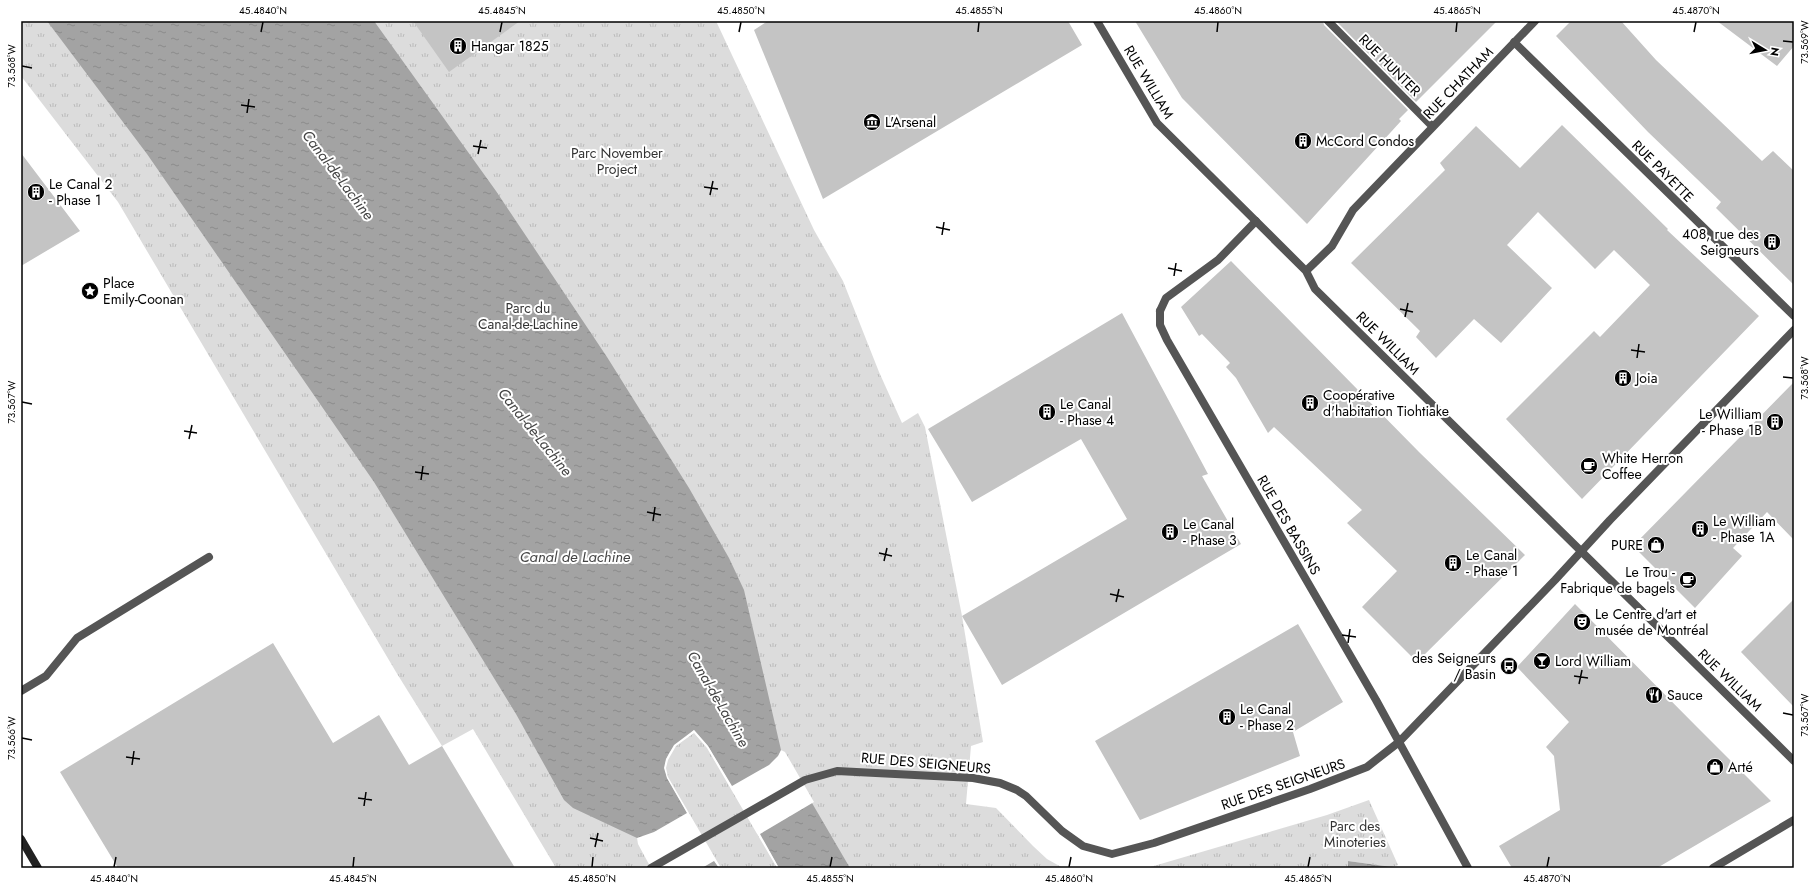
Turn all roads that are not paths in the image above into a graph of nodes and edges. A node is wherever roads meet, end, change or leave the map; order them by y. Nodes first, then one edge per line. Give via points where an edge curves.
1 (1097, 21) edge
2 (1328, 21) edge
3 (1535, 21) edge
4 (1514, 42) junction
5 (1433, 127) junction
6 (1256, 220) junction
7 (1306, 271) junction
8 (1794, 316) edge
9 (1794, 330) edge
10 (1580, 552) junction
11 (209, 556) dead end
12 (21, 692) edge
13 (1399, 742) junction
14 (1794, 762) edge
15 (1794, 820) edge
16 (21, 840) edge
17 (38, 868) edge
18 (651, 868) edge
19 (1468, 868) edge
20 (1713, 868) edge

1 - 6 street, RUE WILLIAM via 1157,123
2 - 5 street, RUE HUNTER
3 - 4 street, RUE CHATHAM
4 - 5 street, RUE CHATHAM
4 - 8 street, RUE PAYETTE
5 - 7 street, RUE CHATHAM via 1353,210 1332,246
6 - 7 street, RUE WILLIAM
6 - 13 street, RUE DES BASSINS via 1218,260 1166,298 1160,311 1160,325
7 - 10 street, RUE WILLIAM via 1315,289
9 - 10 street, RUE DES SEIGNEURS
10 - 13 street, RUE DES SEIGNEURS
10 - 14 street, RUE WILLIAM
11 - 12 street via 77,638 46,676
13 - 18 street, RUE DES SEIGNEURS via 1358,771 1154,842 1112,854 1083,846 1062,831 1018,790 990,780 848,770 827,772 805,780
13 - 19 street, RUE DES BASSINS
15 - 20 street
16 - 17 main road

